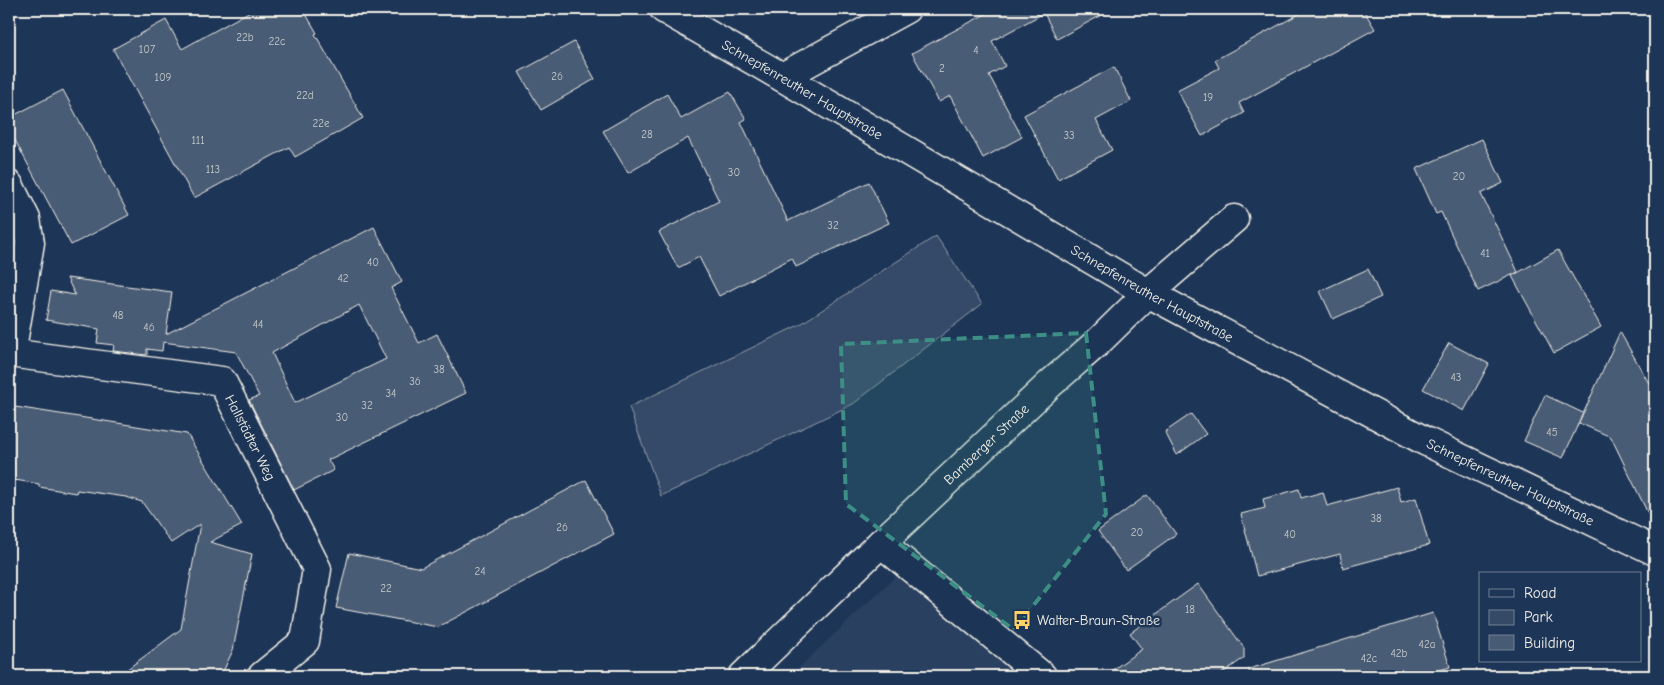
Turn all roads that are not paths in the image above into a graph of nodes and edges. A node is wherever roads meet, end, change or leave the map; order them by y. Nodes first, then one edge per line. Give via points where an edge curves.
1 (664, 9) edge
2 (906, 9) edge
3 (782, 77) junction
4 (9, 185) edge
5 (1234, 219) dead end
6 (1148, 293) junction
7 (10, 353) edge
8 (881, 543) junction
9 (1655, 551) edge
10 (262, 676) edge
11 (743, 676) edge
12 (1042, 676) edge

1 - 3 street, Schnepfenreuther Hauptstraße
2 - 3 street
3 - 6 street, Schnepfenreuther Hauptstraße
4 - 7 street via 26,219 30,243
5 - 6 street, Bamberger Straße
6 - 8 street, Bamberger Straße
6 - 9 street, Schnepfenreuther Hauptstraße via 1425,441
7 - 10 street, Hallstädter Weg via 222,381 317,569 305,641
8 - 11 street, Bamberger Straße
8 - 12 street

